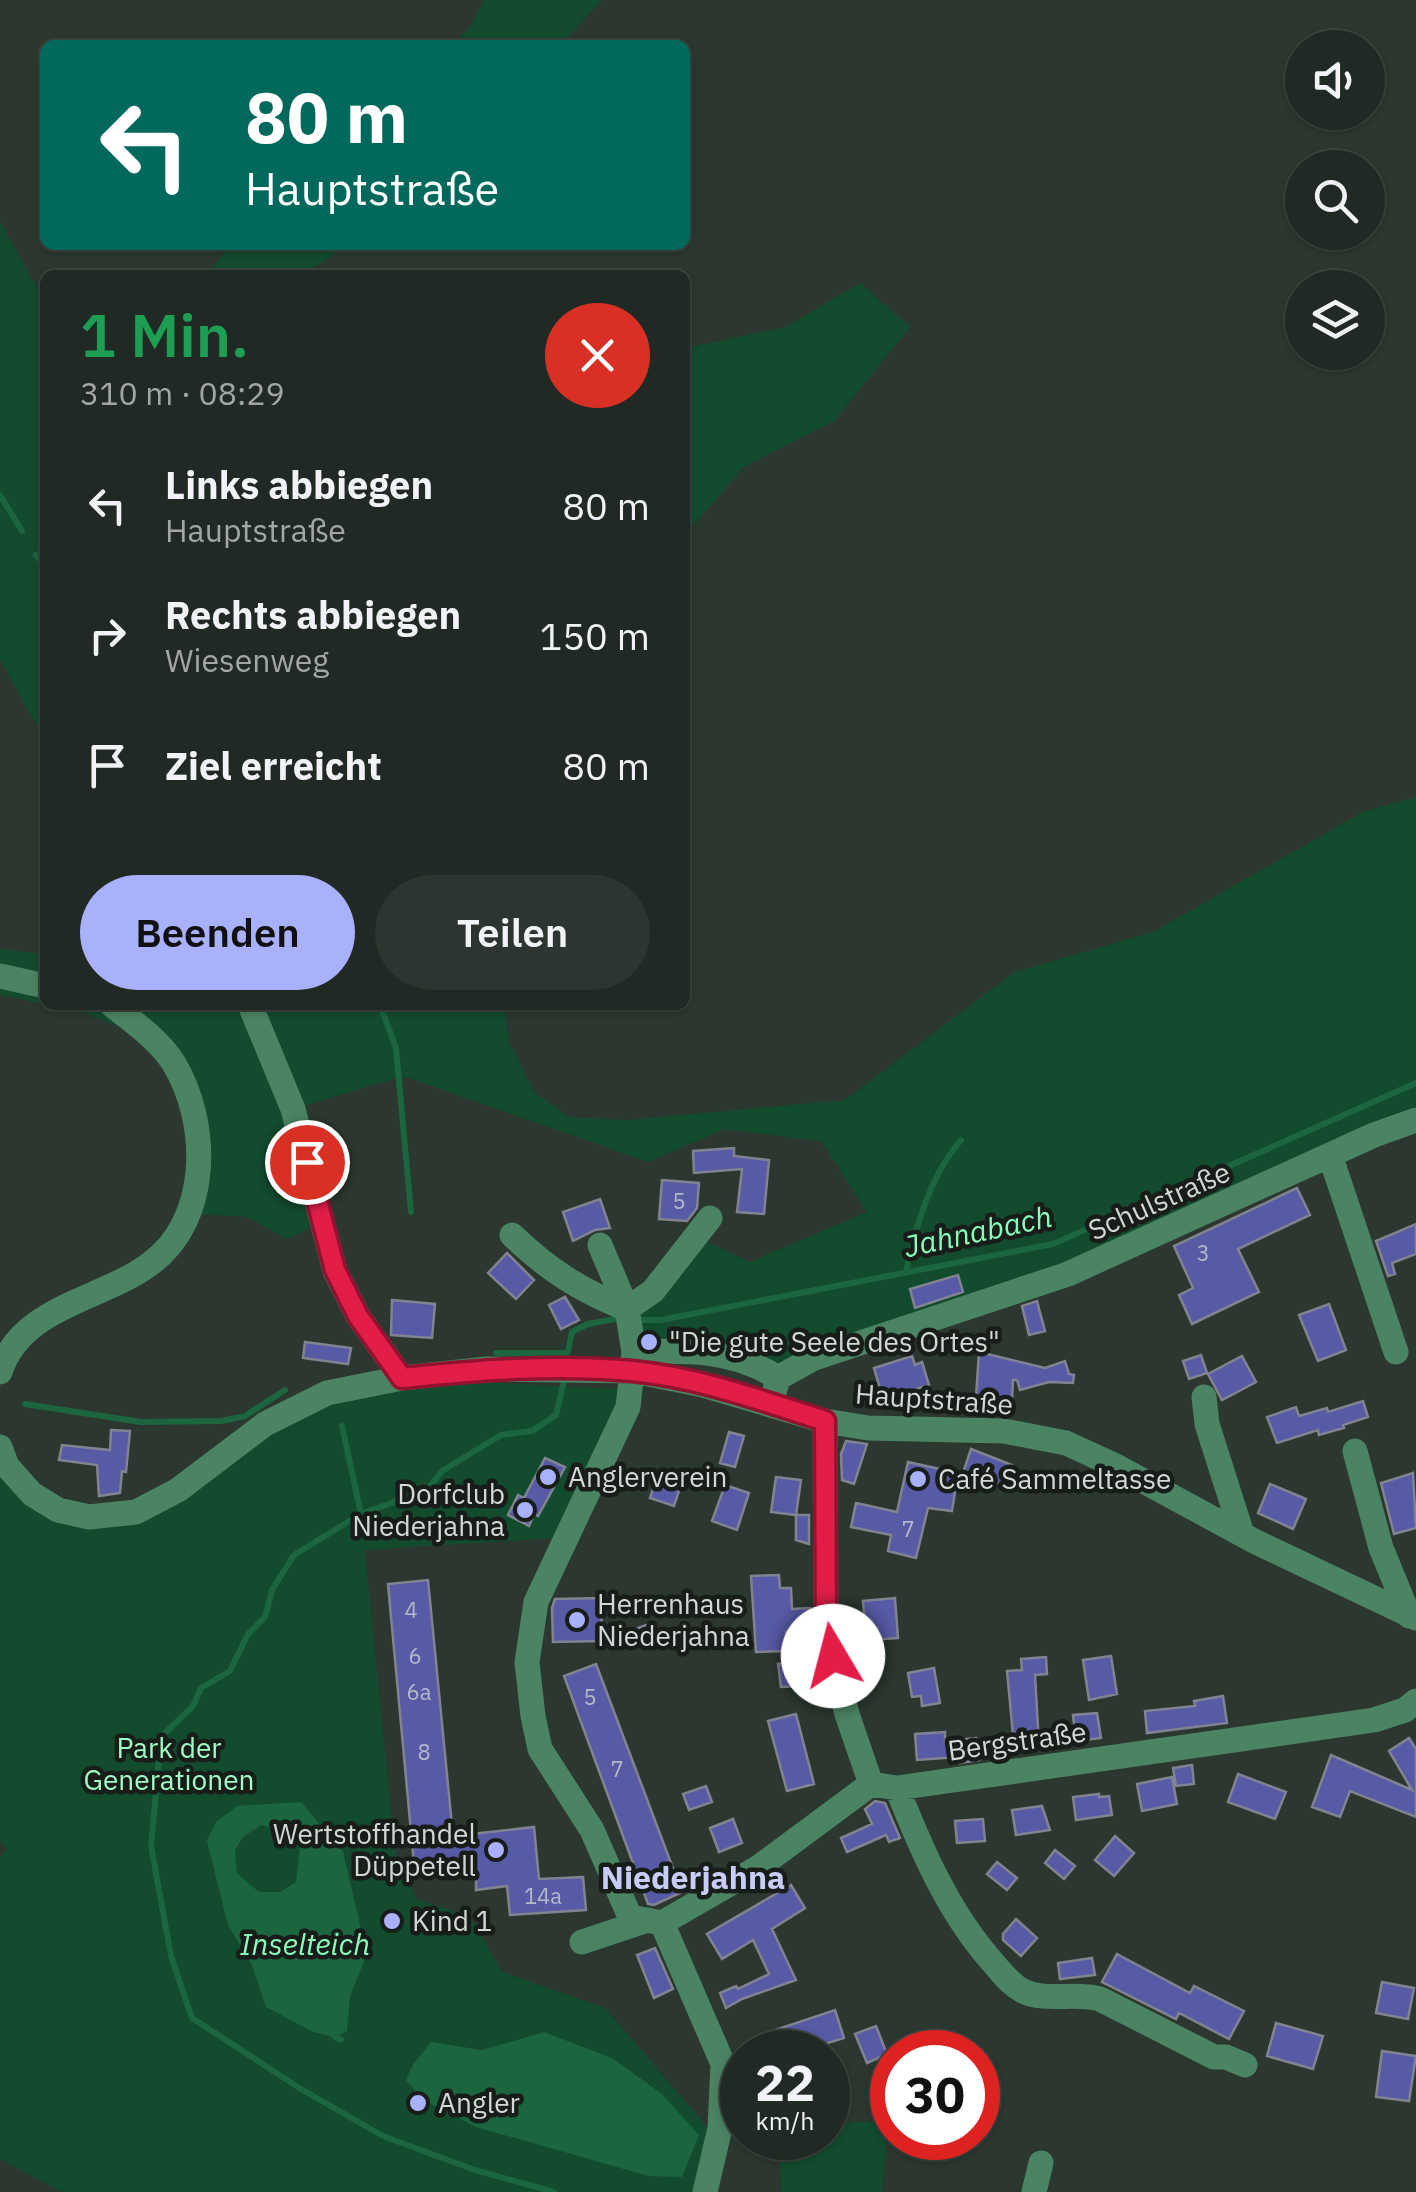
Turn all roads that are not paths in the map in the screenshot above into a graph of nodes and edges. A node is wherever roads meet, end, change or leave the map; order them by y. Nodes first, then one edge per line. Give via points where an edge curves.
1 (0, 976) edge
2 (40, 985) edge
3 (118, 1010) edge
4 (252, 1010) edge
5 (1416, 1120) edge
6 (1330, 1156) junction
7 (710, 1218) dead end
8 (512, 1235) dead end
9 (600, 1245) dead end
10 (627, 1309) junction
11 (1401, 1344) edge
12 (634, 1362) junction
13 (0, 1372) edge
14 (402, 1378) junction
15 (778, 1378) junction
16 (1204, 1397) dead end
17 (772, 1403) junction
18 (825, 1421) junction
19 (0, 1447) edge
20 (1356, 1451) dead end
21 (1242, 1534) junction
22 (1413, 1617) edge
23 (804, 1654) dead end
24 (840, 1682) junction
25 (1416, 1701) edge
26 (884, 1786) junction
27 (655, 1922) junction
28 (582, 1942) dead end
29 (1245, 2065) dead end
30 (1041, 2163) dead end
31 (705, 2192) edge
32 (1034, 2192) edge

1 - 2 street
3 - 13 street via 172,1061 184,1085 198,1134 196,1190 179,1233 160,1256 30,1329
4 - 14 street via 293,1108 335,1270
5 - 6 street, Schulstraße
6 - 11 street
6 - 15 street, Schulstraße via 1068,1274 812,1359
7 - 10 street via 653,1291
8 - 10 street via 544,1267 586,1294
9 - 10 street
10 - 12 street
12 - 14 street, Hauptstraße
12 - 15 street via 696,1350 756,1363
12 - 17 street, Hauptstraße
12 - 27 street via 628,1406 536,1602 527,1662 540,1749 592,1830 630,1917
14 - 19 street, Hauptstraße via 327,1393 265,1424 178,1490 136,1512 90,1516 58,1510 32,1494
15 - 17 street
16 - 21 street
17 - 18 street, Hauptstraße
18 - 21 street, Hauptstraße via 1004,1431 1066,1443
18 - 24 street via 826,1630
20 - 22 street via 1381,1548
21 - 22 street, Hauptstraße
23 - 24 street
24 - 26 street
25 - 26 street, Bergstraße via 1374,1720
26 - 27 street, Bergstraße via 759,1867
26 - 29 street via 972,1940 1010,1982 1028,1993 1100,1999 1214,2057
27 - 28 street, Bergstraße
27 - 31 street via 723,2064 720,2128
30 - 32 street

